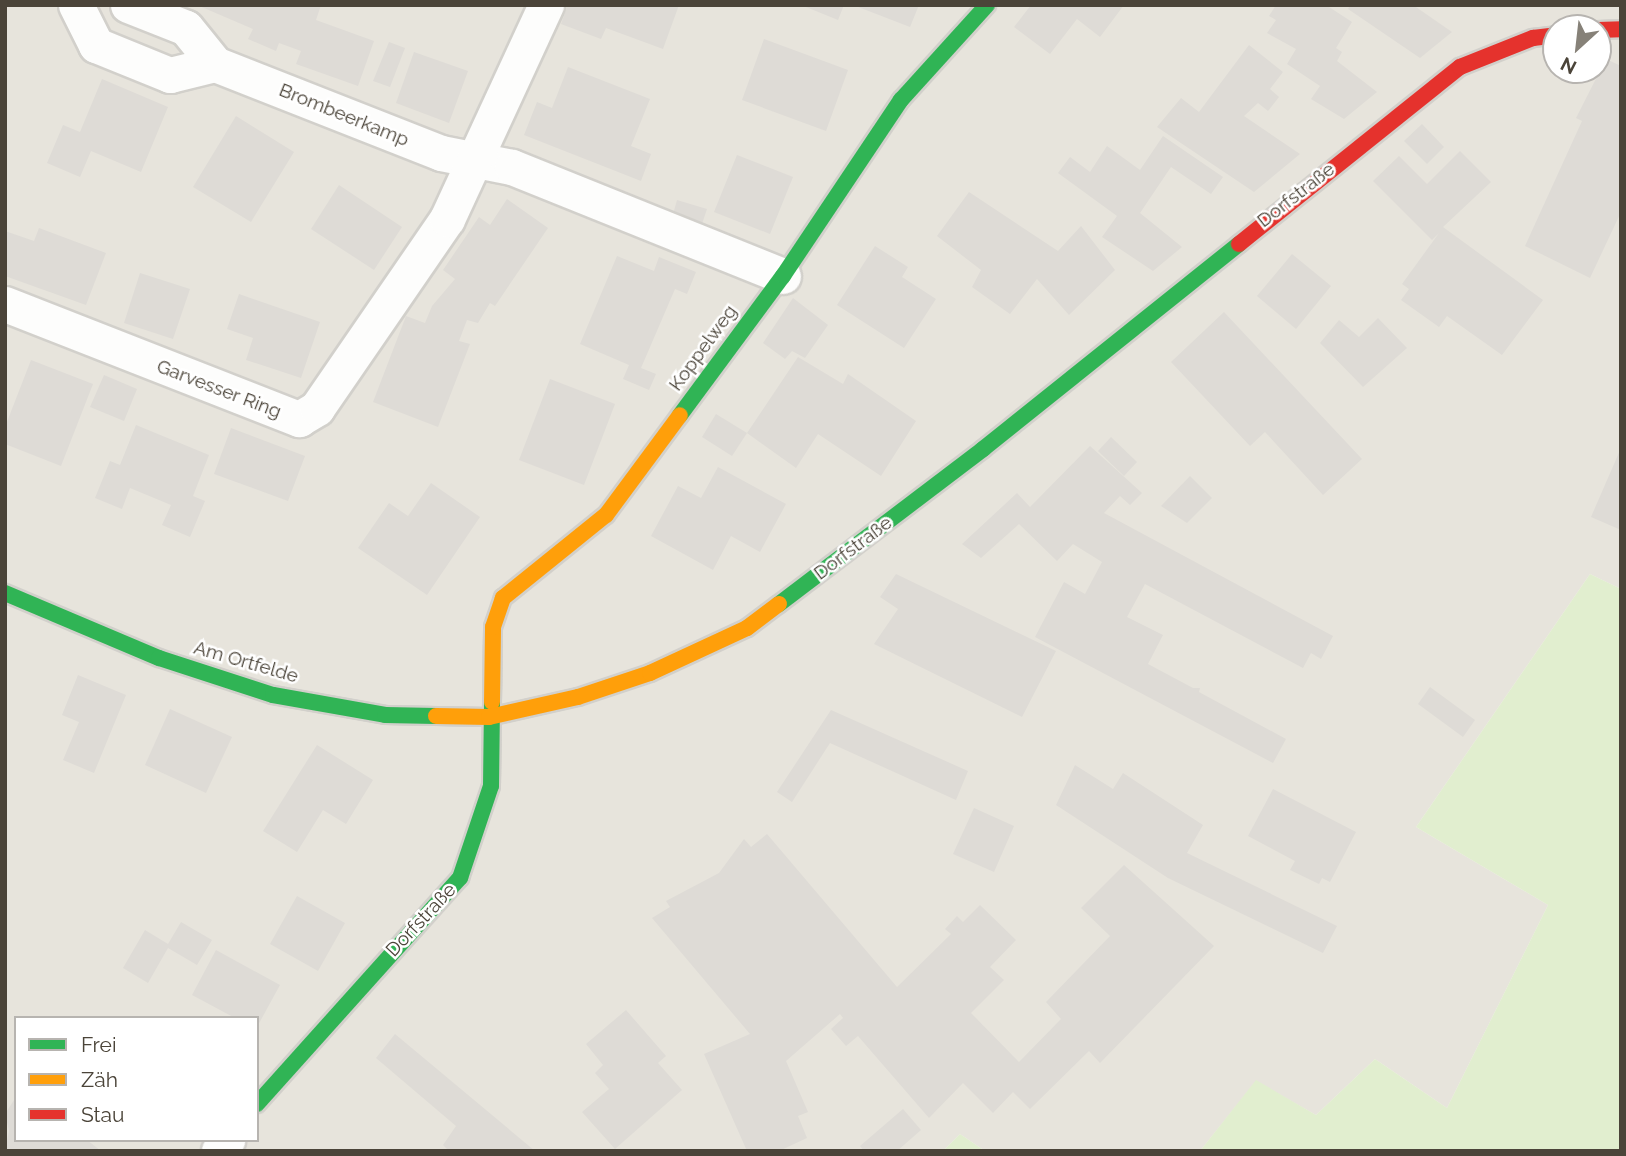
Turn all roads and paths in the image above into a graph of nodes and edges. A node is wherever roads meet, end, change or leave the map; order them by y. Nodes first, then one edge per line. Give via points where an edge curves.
1 (76, 5) edge
2 (128, 5) edge
3 (546, 5) edge
4 (987, 5) edge
5 (1542, 37) edge
6 (215, 64) junction
7 (474, 163) junction
8 (783, 276) junction
9 (5, 304) edge
10 (5, 593) edge
11 (489, 718) junction
12 (259, 1102) edge

1 - 6 street via 96,45 170,75
2 - 6 street via 187,28
3 - 7 street, Garvesser Ring
4 - 8 street, Koppelweg via 901,100
5 - 11 street, Dorfstraße via 1460,67 983,449 747,628 650,673 578,697
6 - 7 street, Brombeerkamp
7 - 8 street via 512,167
7 - 9 street, Garvesser Ring via 440,230 317,408 299,419
8 - 11 street, Koppelweg via 606,515 503,598 493,627
10 - 11 street, Am Ortfelde via 159,658 273,695 385,715
11 - 12 street, Dorfstraße via 491,786 460,878

